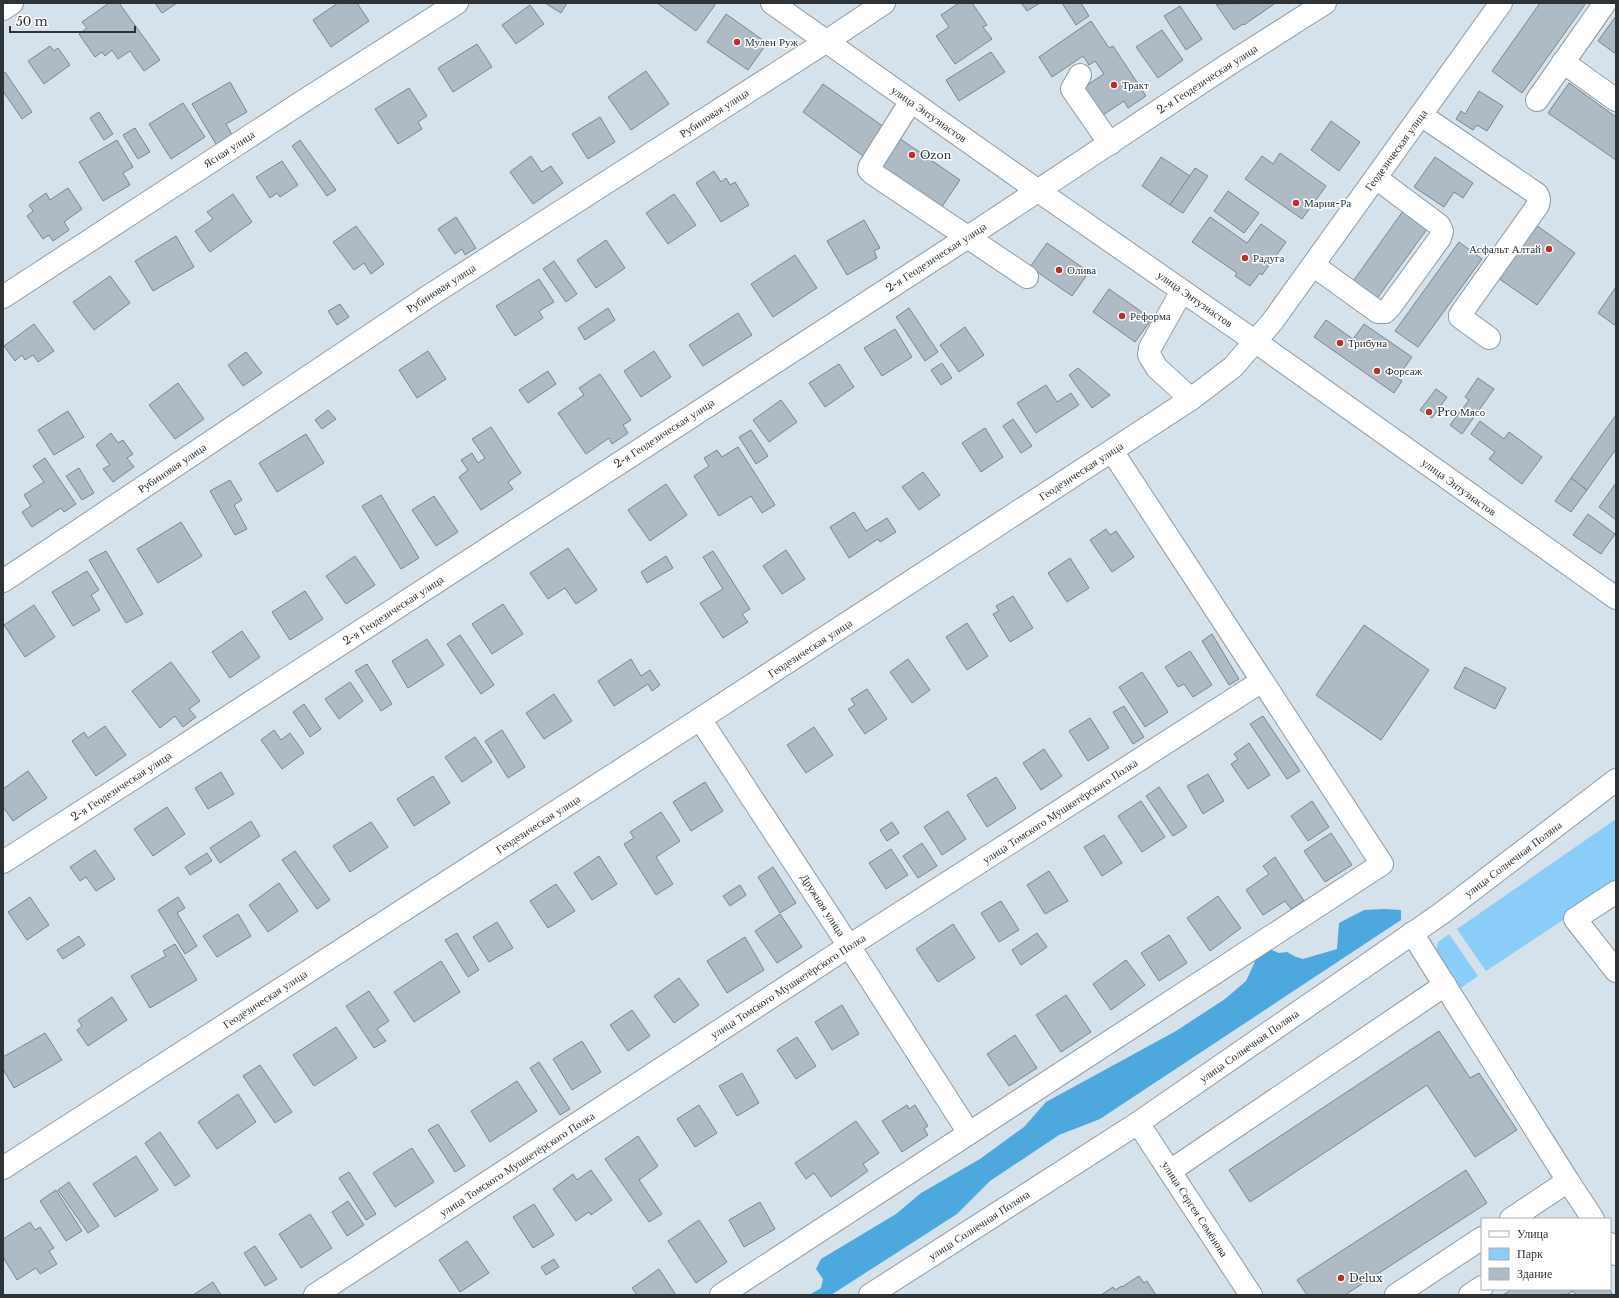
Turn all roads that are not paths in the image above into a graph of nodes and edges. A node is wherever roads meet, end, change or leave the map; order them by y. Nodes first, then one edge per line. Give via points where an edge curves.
1 (12, 3) edge
2 (457, 3) edge
3 (772, 3) edge
4 (884, 3) edge
5 (1325, 3) edge
6 (1501, 3) edge
7 (1605, 3) edge
8 (3, 8) edge
9 (827, 41) junction
10 (1563, 62) junction
11 (1080, 75) dead end
12 (1537, 100) dead end
13 (1616, 100) edge
14 (911, 101) junction
15 (1421, 115) junction
16 (1110, 144) junction
17 (1376, 178) junction
18 (1037, 190) junction
19 (968, 237) junction
20 (1313, 265) junction
21 (1027, 277) dead end
22 (1182, 291) junction
23 (3, 297) edge
24 (1489, 338) dead end
25 (1256, 342) junction
26 (1191, 399) junction
27 (1112, 451) junction
28 (3, 581) edge
29 (1616, 598) edge
30 (1262, 681) junction
31 (700, 719) junction
32 (1616, 780) edge
33 (3, 862) edge
34 (1616, 892) edge
35 (1412, 933) junction
36 (849, 946) junction
37 (1616, 971) edge
38 (1445, 985) junction
39 (1138, 1123) junction
40 (968, 1133) junction
41 (3, 1168) edge
42 (1170, 1170) junction
43 (1568, 1181) junction
44 (1512, 1218) edge
45 (1590, 1218) edge
46 (1481, 1239) edge
47 (1481, 1288) edge
48 (316, 1295) edge
49 (721, 1295) edge
50 (870, 1295) edge
51 (1252, 1295) edge
52 (1396, 1295) edge
53 (1470, 1295) edge

1 - 8 street
2 - 23 street, Ясная улица
3 - 9 street, улица Энтузиастов
4 - 9 street, Рубиновая улица
5 - 16 street, 2-я Геодезическая улица
6 - 15 street, Геодезическая улица
7 - 10 street
9 - 14 street, улица Энтузиастов
9 - 28 street, Рубиновая улица via 429,296
10 - 12 street
10 - 13 street
11 - 16 street via 1072,88
14 - 18 street, улица Энтузиастов
14 - 19 street via 870,166 870,170
15 - 17 street, Геодезическая улица
15 - 24 street via 1537,194 1539,199 1538,205 1460,315
16 - 18 street, 2-я Геодезическая улица
17 - 20 street, Геодезическая улица
17 - 20 street via 1439,225 1442,231 1440,238 1404,288 1385,312 1378,312
18 - 19 street, 2-я Геодезическая улица
18 - 22 street, улица Энтузиастов
19 - 21 street
19 - 33 street, 2-я Геодезическая улица
20 - 25 street, Геодезическая улица
22 - 25 street, улица Энтузиастов
22 - 26 street via 1150,348 1149,355 1157,368
25 - 26 street, Геодезическая улица via 1233,367
25 - 29 street, улица Энтузиастов
26 - 27 street, Геодезическая улица
27 - 30 street
27 - 31 street, Геодезическая улица
30 - 36 street, улица Томского Мушкетёрского Полка
30 - 40 street via 1382,864
31 - 36 street, Дружная улица
31 - 41 street, Геодезическая улица
32 - 35 street, улица Солнечная Поляна
34 - 37 street via 1575,919
35 - 38 street
35 - 39 street, улица Солнечная Поляна
36 - 40 street, Дружная улица
36 - 48 street, улица Томского Мушкетёрского Полка
38 - 42 street
38 - 43 street
39 - 42 street, улица Сергея Семёнова
39 - 50 street, улица Солнечная Поляна
40 - 49 street
42 - 51 street, улица Сергея Семёнова
43 - 44 street
43 - 45 street
46 - 52 street
47 - 53 street

